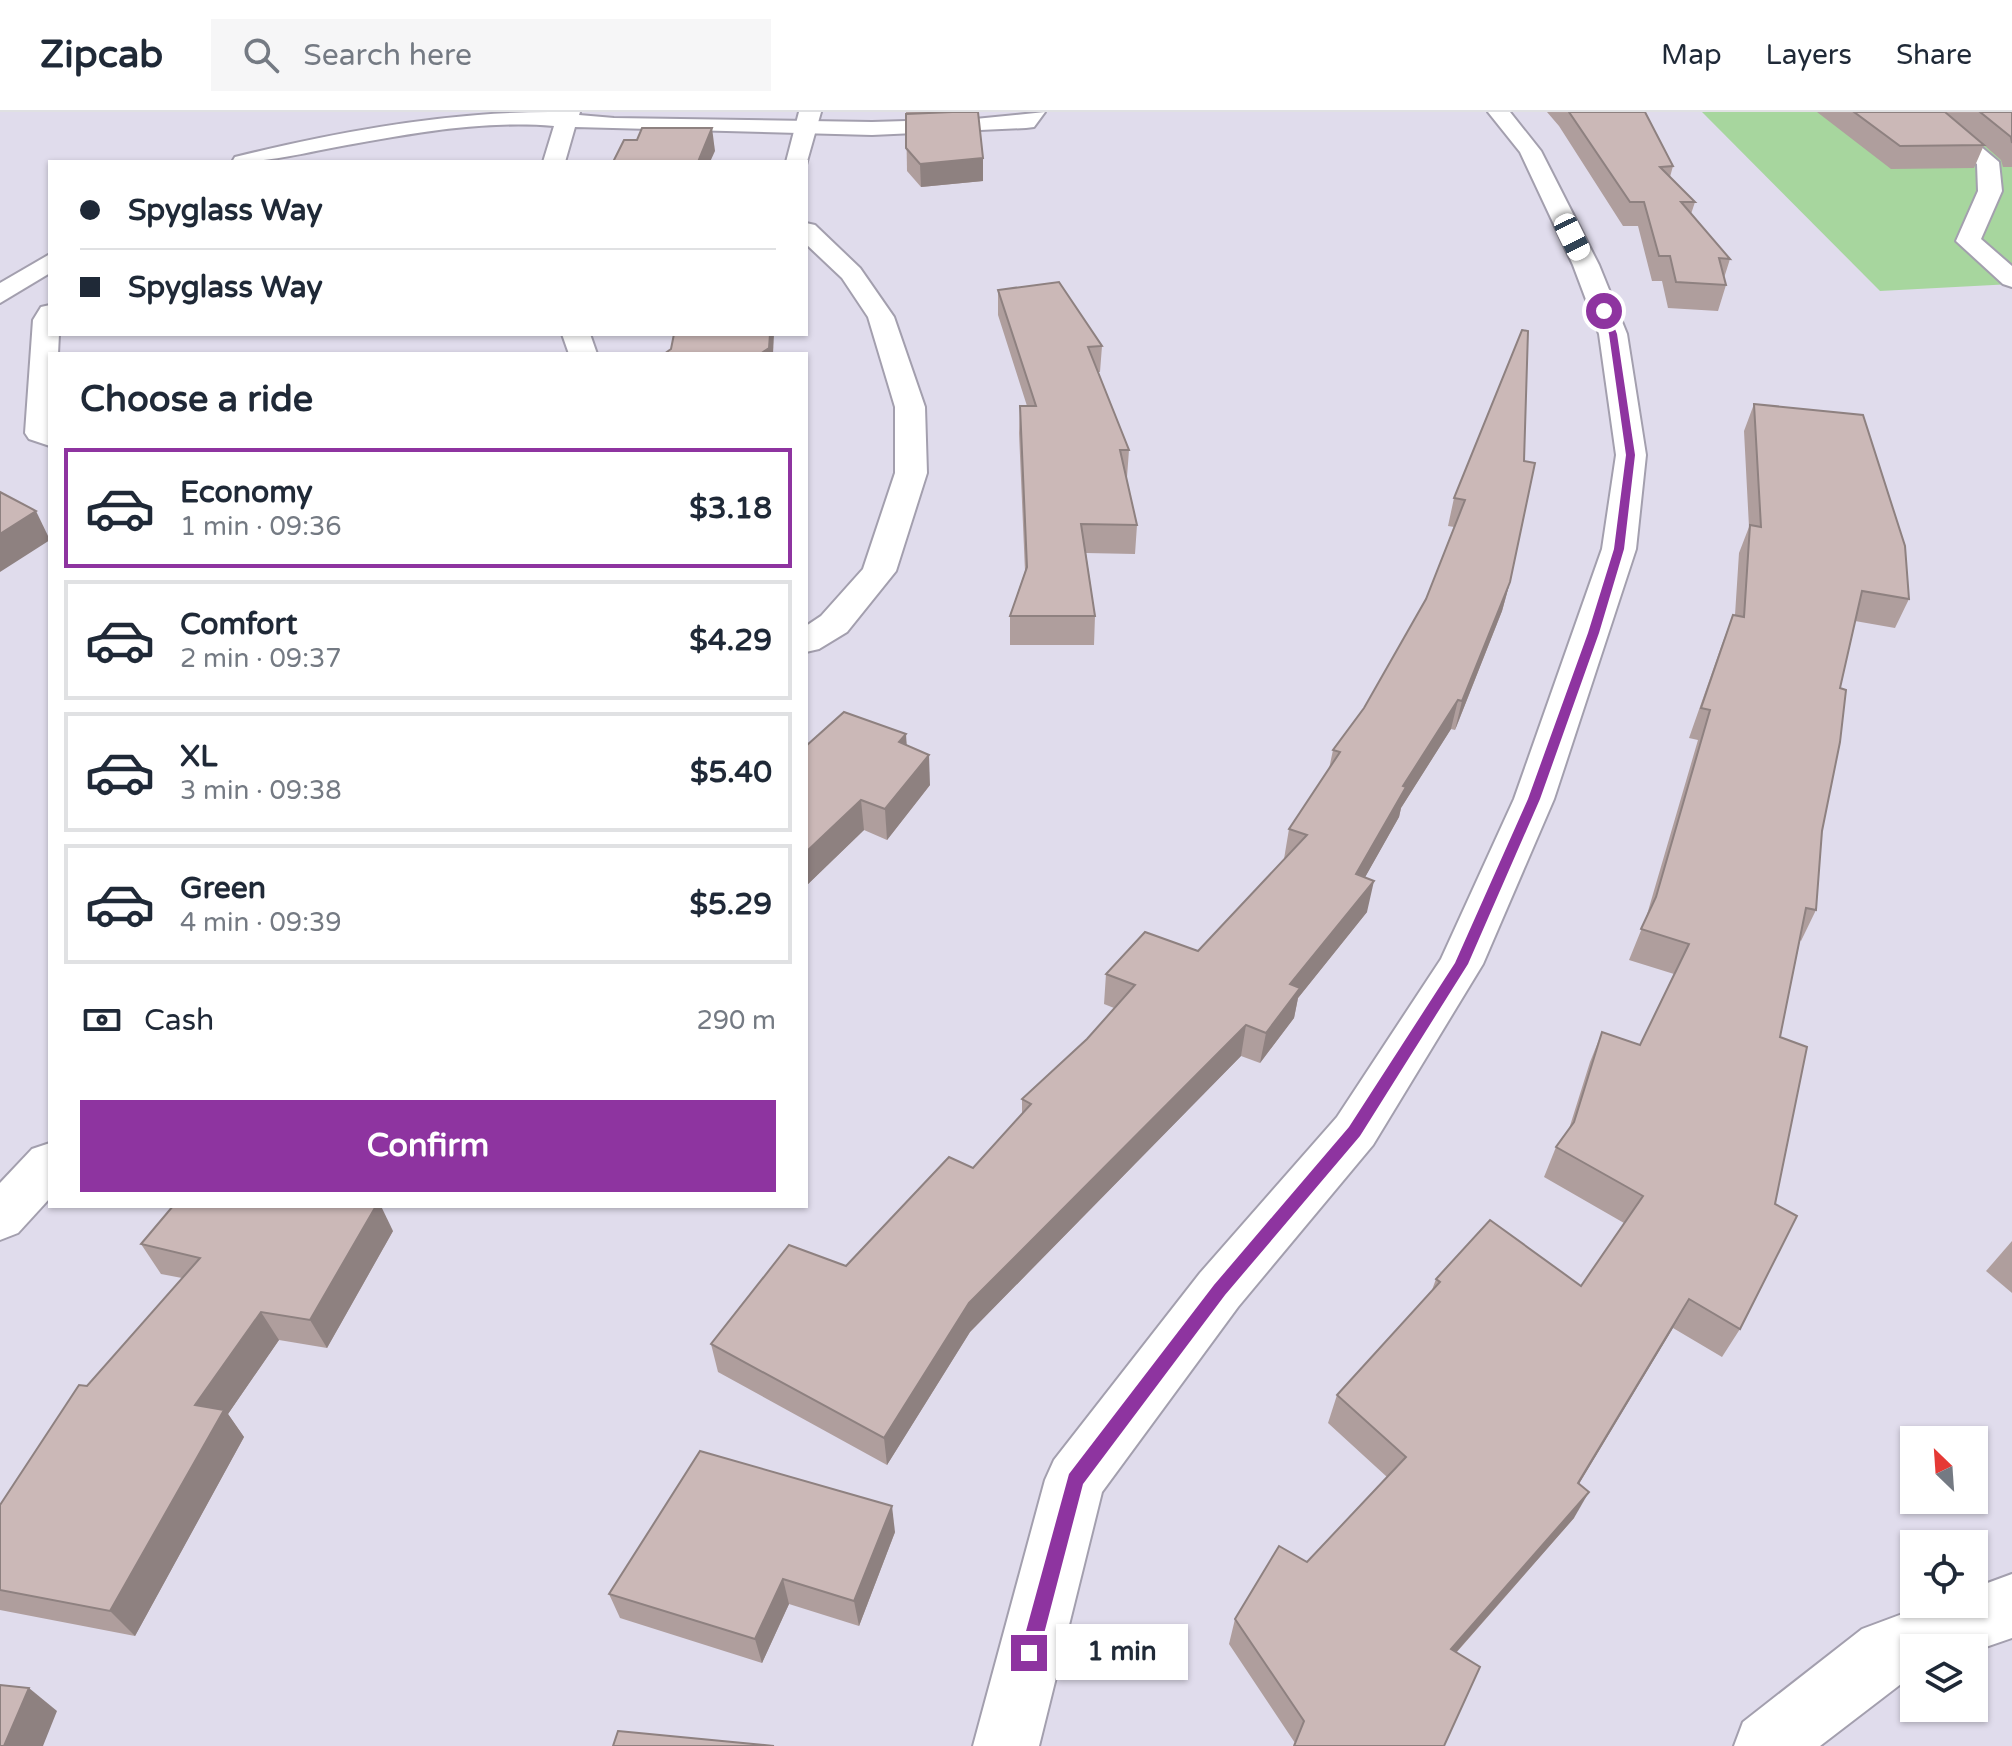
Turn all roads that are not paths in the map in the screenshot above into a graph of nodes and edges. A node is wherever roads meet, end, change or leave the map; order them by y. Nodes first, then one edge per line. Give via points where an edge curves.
1 (1034, 112) edge
2 (1499, 112) edge
3 (1927, 112) edge
4 (568, 117) edge
5 (808, 120) edge
6 (250, 160) edge
7 (555, 160) edge
8 (798, 160) edge
9 (808, 232) edge
10 (48, 263) edge
11 (2012, 279) edge
12 (0, 295) edge
13 (48, 316) edge
14 (48, 436) edge
15 (808, 640) edge
16 (48, 1166) edge
17 (0, 1218) edge
18 (2012, 1606) edge
19 (1006, 1746) edge
20 (1767, 1746) edge

1 - 5 street via 1026,122 986,126
2 - 19 street via 1530,151 1613,334 1631,455 1611,577 1534,799 1461,964 1355,1131 1219,1290 1075,1480
3 - 11 street via 1988,162 1990,191 1968,241
4 - 5 street
4 - 6 street via 419,126 313,143
4 - 7 street
5 - 8 street
9 - 15 street via 851,273 881,317 910,407 911,473 879,571 834,624
10 - 12 street
13 - 14 street via 40,433
16 - 17 street
18 - 20 street via 1885,1652

